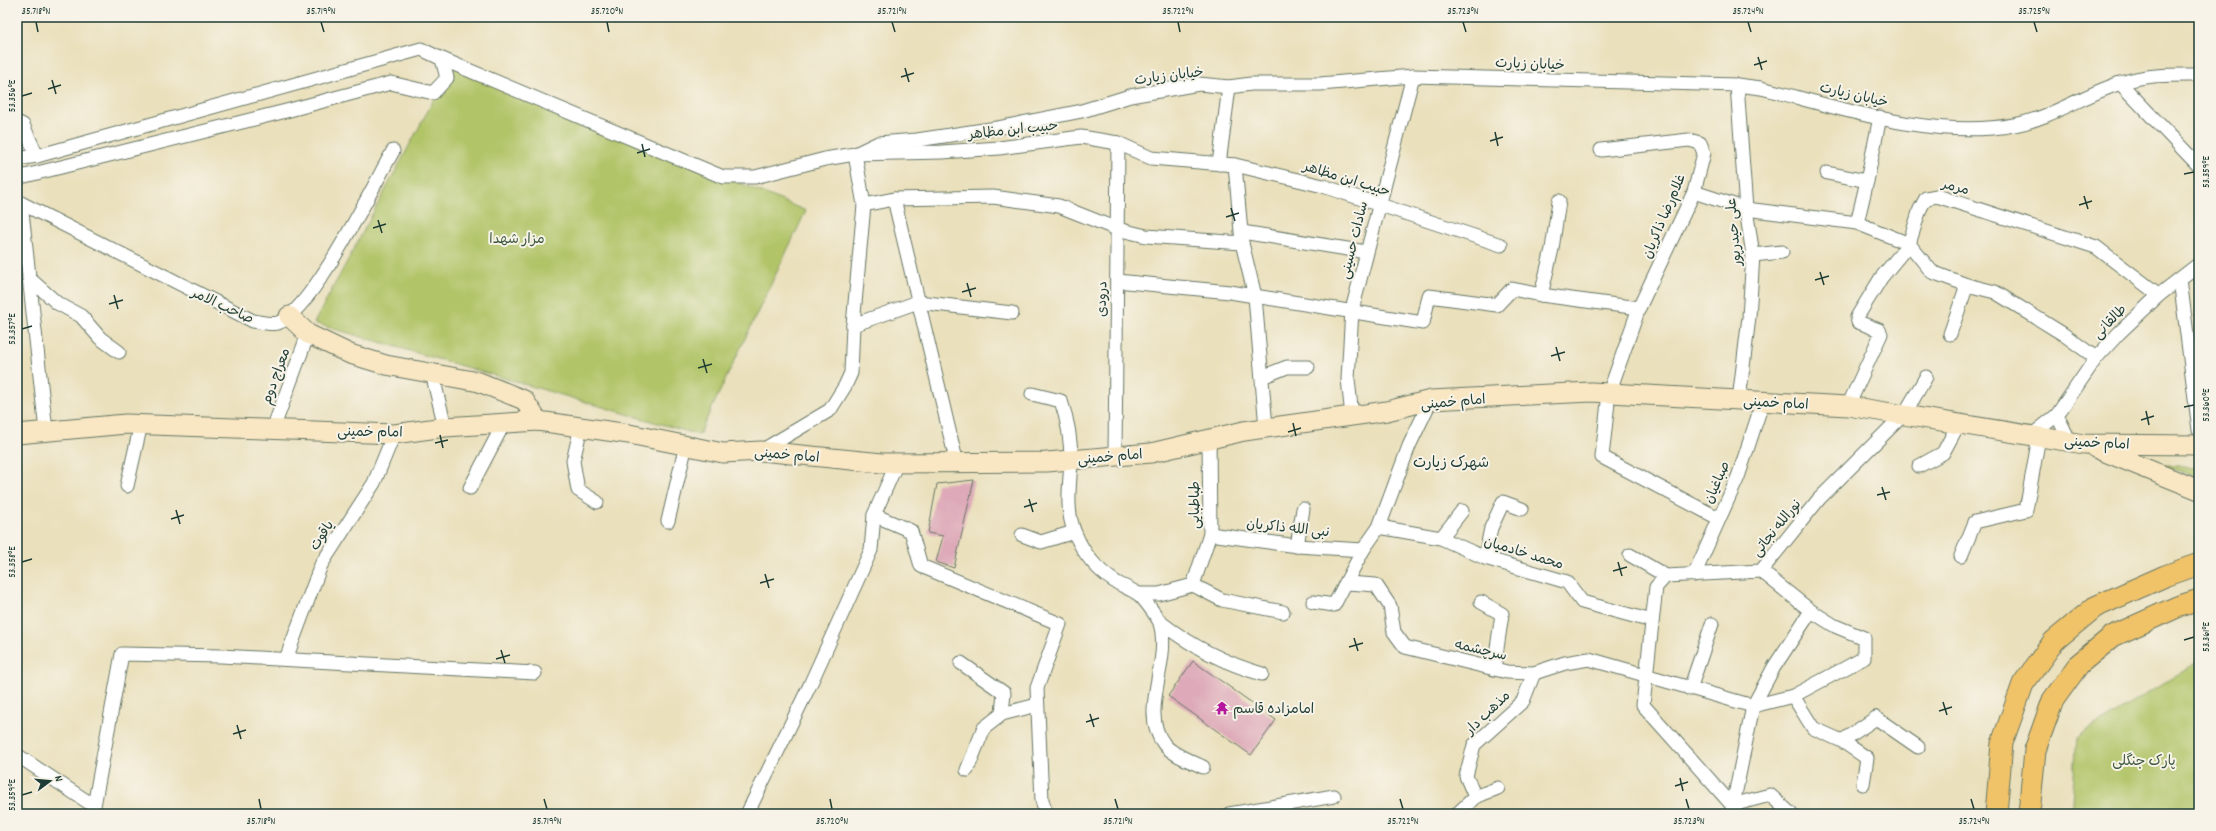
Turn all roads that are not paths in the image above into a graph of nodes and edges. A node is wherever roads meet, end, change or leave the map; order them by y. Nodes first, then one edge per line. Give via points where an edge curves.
1 (442, 59) junction
2 (2199, 75) edge
3 (1413, 76) junction
4 (2120, 83) junction
5 (1737, 85) junction
6 (1229, 87) junction
7 (1880, 117) junction
8 (17, 122) edge
9 (1118, 143) junction
10 (1601, 150) dead end
11 (393, 151) dead end
12 (855, 154) junction
13 (37, 156) junction
14 (17, 159) edge
15 (1219, 164) junction
16 (1235, 165) junction
17 (2199, 166) edge
18 (1827, 173) dead end
19 (17, 178) edge
20 (1867, 181) junction
21 (1694, 192) junction
22 (894, 199) junction
23 (1559, 201) dead end
24 (19, 202) edge
25 (1379, 204) junction
26 (864, 205) junction
27 (1746, 209) junction
28 (1857, 223) junction
29 (1117, 229) junction
30 (1242, 237) junction
31 (1909, 244) junction
32 (1502, 245) dead end
33 (1366, 252) junction
34 (1782, 252) dead end
35 (1754, 256) junction
36 (2199, 264) edge
37 (29, 278) junction
38 (2180, 279) junction
39 (1117, 281) junction
40 (1967, 285) junction
41 (1541, 295) junction
42 (2159, 295) junction
43 (1255, 296) junction
44 (918, 302) junction
45 (1639, 308) junction
46 (1352, 310) junction
47 (1012, 313) dead end
48 (289, 316) junction
49 (853, 324) junction
50 (308, 334) junction
51 (1950, 334) dead end
52 (119, 352) dead end
53 (2096, 358) junction
54 (1308, 367) dead end
55 (432, 372) junction
56 (1262, 377) junction
57 (1926, 377) dead end
58 (1609, 393) junction
59 (1032, 394) dead end
60 (1431, 400) junction
61 (1739, 400) junction
62 (1763, 401) junction
63 (1848, 406) junction
64 (1905, 413) junction
65 (2057, 415) junction
66 (1352, 416) junction
67 (538, 421) junction
68 (504, 423) junction
69 (141, 424) junction
70 (1958, 425) junction
71 (445, 427) junction
72 (581, 427) junction
73 (1266, 428) junction
74 (273, 429) junction
75 (2199, 430) edge
76 (46, 431) junction
77 (17, 434) edge
78 (394, 434) junction
79 (2035, 436) junction
80 (1209, 439) junction
81 (2077, 443) junction
82 (686, 445) junction
83 (2199, 445) edge
84 (761, 450) junction
85 (1115, 456) junction
86 (1071, 459) junction
87 (897, 463) junction
88 (956, 464) junction
89 (1919, 466) dead end
90 (127, 486) dead end
91 (470, 488) dead end
92 (2199, 490) edge
93 (597, 502) dead end
94 (1522, 508) dead end
95 (1303, 509) dead end
96 (1462, 511) dead end
97 (874, 515) junction
98 (1718, 518) junction
99 (668, 521) dead end
100 (1379, 527) junction
101 (1074, 532) junction
102 (1210, 534) junction
103 (1022, 535) dead end
104 (1441, 538) junction
105 (1297, 546) junction
106 (1363, 550) junction
107 (1630, 555) dead end
108 (1961, 556) dead end
109 (1485, 558) junction
110 (2199, 564) edge
111 (1761, 571) junction
112 (1694, 575) junction
113 (1666, 576) junction
114 (1347, 583) junction
115 (1194, 585) junction
116 (1140, 594) junction
117 (2199, 600) edge
118 (1313, 602) dead end
119 (1481, 602) dead end
120 (1811, 611) junction
121 (1283, 612) dead end
122 (1652, 620) junction
123 (1160, 622) junction
124 (1712, 624) dead end
125 (286, 659) junction
126 (961, 662) dead end
127 (1494, 669) junction
128 (535, 673) dead end
129 (1534, 673) junction
130 (1262, 674) dead end
131 (1645, 676) junction
132 (1690, 689) junction
133 (1793, 696) junction
134 (1037, 705) junction
135 (1753, 706) junction
136 (1002, 714) junction
137 (1842, 741) junction
138 (1918, 747) dead end
139 (17, 754) edge
140 (1203, 767) dead end
141 (967, 770) dead end
142 (1864, 784) dead end
143 (1498, 788) dead end
144 (1334, 796) dead end
145 (1475, 796) junction
146 (1292, 809) edge
147 (95, 810) edge
148 (1732, 810) edge
149 (747, 814) edge
150 (1046, 814) edge
151 (1229, 814) edge
152 (1457, 814) edge
153 (1792, 814) edge
154 (1996, 814) edge
155 (2029, 814) edge

1 - 12 street via 723,177 755,177
1 - 13 street via 421,48
1 - 19 street via 447,78 433,93 391,83
2 - 4 street, خیابان زیارت via 2151,75
3 - 5 street, خیابان زیارت
3 - 6 street, خیابان زیارت via 1320,84 1251,84
3 - 25 street, سادات حسینی
4 - 7 street, خیابان زیارت via 2044,116 2014,125 1958,130
4 - 17 street
5 - 7 street, خیابان زیارت via 1761,88
5 - 27 street, علی حیدرپور
6 - 12 street, خیابان زیارت via 1199,84 1130,96 1082,111 997,128 878,144
6 - 15 street
7 - 20 street
8 - 13 street via 22,125
9 - 12 street, حبیب ابن مظاهر via 1081,137 999,148
9 - 15 street, حبیب ابن مظاهر via 1151,158
9 - 29 street, درودی
10 - 21 street, غلام‌رضا ذاکریان via 1688,140 1700,143 1704,153
11 - 48 street via 326,272
12 - 26 street
13 - 14 street
15 - 16 street, حبیب ابن مظاهر
16 - 25 street, حبیب ابن مظاهر via 1323,186
16 - 30 street
18 - 20 street
20 - 28 street
21 - 27 street
21 - 45 street, غلام‌رضا ذاکریان
22 - 26 street
22 - 29 street via 993,197 1059,206
22 - 44 street
23 - 41 street via 1552,249
24 - 37 street
24 - 48 street, صاحب الامر via 254,322 277,323
25 - 32 street, حبیب ابن مظاهر
25 - 33 street, سادات حسینی
26 - 49 street
27 - 28 street
27 - 35 street, علی حیدرپور
28 - 31 street
29 - 30 street via 1146,236
29 - 39 street, درودی
30 - 33 street
30 - 43 street
31 - 40 street via 1932,272
31 - 42 street, مرمر via 1926,198 1936,196 2096,247
31 - 63 street, مرمر via 1881,278 1856,317 1858,322 1879,330 1881,334
33 - 46 street, سادات حسینی
34 - 35 street
35 - 61 street, علی حیدرپور
36 - 38 street, طالقانی
37 - 52 street via 57,303 81,316 100,338
37 - 76 street
38 - 42 street, طالقانی
38 - 75 street
39 - 43 street
39 - 85 street, درودی
40 - 51 street
40 - 53 street via 1995,292 2063,334
41 - 45 street
41 - 46 street via 1512,289 1497,305 1429,296 1422,323
42 - 53 street, طالقانی via 2119,332
43 - 46 street
43 - 56 street
44 - 47 street
44 - 49 street
44 - 88 street
45 - 58 street, غلام‌رضا ذاکریان
46 - 66 street, سادات حسینی via 1348,380
48 - 50 street
49 - 84 street via 851,373 846,386 830,410
50 - 55 street via 350,354 386,365
50 - 74 street, معراج دوم
53 - 65 street, طالقانی
54 - 56 street via 1287,367
55 - 67 street via 479,382 524,400
55 - 71 street
56 - 73 street
57 - 64 street, نورالله نجاتی
58 - 60 street, امام خمینی
58 - 61 street, امام خمینی
58 - 98 street, غلام‌رضا ذاکریان via 1602,457
59 - 86 street via 1061,401 1068,422
60 - 66 street, امام خمینی via 1387,411
60 - 100 street via 1409,446
61 - 62 street, امام خمینی
62 - 63 street, امام خمینی
62 - 98 street, صباغیان via 1738,477
63 - 64 street, امام خمینی
64 - 70 street, امام خمینی
64 - 111 street, نورالله نجاتی via 1819,499
65 - 79 street, طالقانی
65 - 81 street
66 - 73 street, امام خمینی
67 - 68 street, امام خمینی
67 - 72 street, امام خمینی
68 - 71 street, امام خمینی
68 - 91 street
69 - 74 street, امام خمینی
69 - 76 street, امام خمینی
69 - 90 street
70 - 79 street, امام خمینی
70 - 89 street via 1943,453
71 - 78 street, امام خمینی
72 - 82 street, امام خمینی
72 - 93 street via 572,461 578,490
73 - 80 street, امام خمینی
74 - 78 street, امام خمینی
76 - 77 street, امام خمینی
78 - 125 street, یاقوت via 374,483 321,564
79 - 81 street, امام خمینی
79 - 108 street via 2026,510 1975,522
80 - 85 street, امام خمینی via 1151,452
80 - 102 street, طباطبایی
81 - 83 street, امام خمینی
81 - 92 street
82 - 84 street, امام خمینی via 723,453
82 - 99 street
84 - 87 street, امام خمینی
85 - 86 street, امام خمینی
86 - 88 street, امام خمینی
86 - 101 street via 1068,500
87 - 88 street, امام خمینی
87 - 97 street
94 - 109 street via 1504,502 1491,528
95 - 105 street
96 - 104 street
97 - 134 street via 911,531 921,566 1060,624 1037,688
97 - 149 street via 872,550
98 - 112 street, صباغیان
100 - 104 street, محمد خادمیان
100 - 106 street
101 - 103 street via 1041,542
101 - 116 street via 1090,561 1115,582
102 - 105 street, نبی الله ذاکریان
102 - 115 street, طباطبایی
104 - 109 street, محمد خادمیان
105 - 106 street, نبی الله ذاکریان
106 - 114 street
107 - 113 street
109 - 122 street, محمد خادمیان via 1567,582 1582,602
110 - 154 main road via 2095,607 2054,641 2023,684 2002,743
111 - 112 street, نورالله نجاتی
111 - 120 street
112 - 113 street, نورالله نجاتی
113 - 122 street via 1656,587
114 - 118 street via 1334,605
114 - 127 street, سرچشمه via 1376,585 1390,606 1394,632 1405,647
115 - 116 street via 1159,594
115 - 121 street via 1222,600
116 - 123 street
117 - 155 main road via 2112,636 2079,664 2053,700 2035,750
119 - 127 street via 1502,614
120 - 133 street via 1835,626 1864,638 1864,658
120 - 135 street via 1774,667
122 - 131 street
123 - 130 street via 1188,644 1233,666
123 - 140 street via 1163,651 1154,721 1164,744
124 - 132 street
125 - 128 street
125 - 147 street via 122,654
126 - 136 street via 1004,692
127 - 129 street, سرچشمه
129 - 131 street, سرچشمه via 1565,663 1589,659
129 - 145 street, مذهب دار via 1523,701 1474,745 1466,776
131 - 132 street, سرچشمه
131 - 148 street via 1643,705
132 - 135 street, سرچشمه
133 - 135 street
133 - 137 street via 1813,728
134 - 136 street
134 - 150 street via 1042,800
135 - 148 street
136 - 141 street via 984,728
137 - 138 street via 1876,718
137 - 142 street via 1867,758
139 - 147 street
143 - 145 street
144 - 146 street
145 - 152 street
146 - 151 street
148 - 153 street via 1770,795

